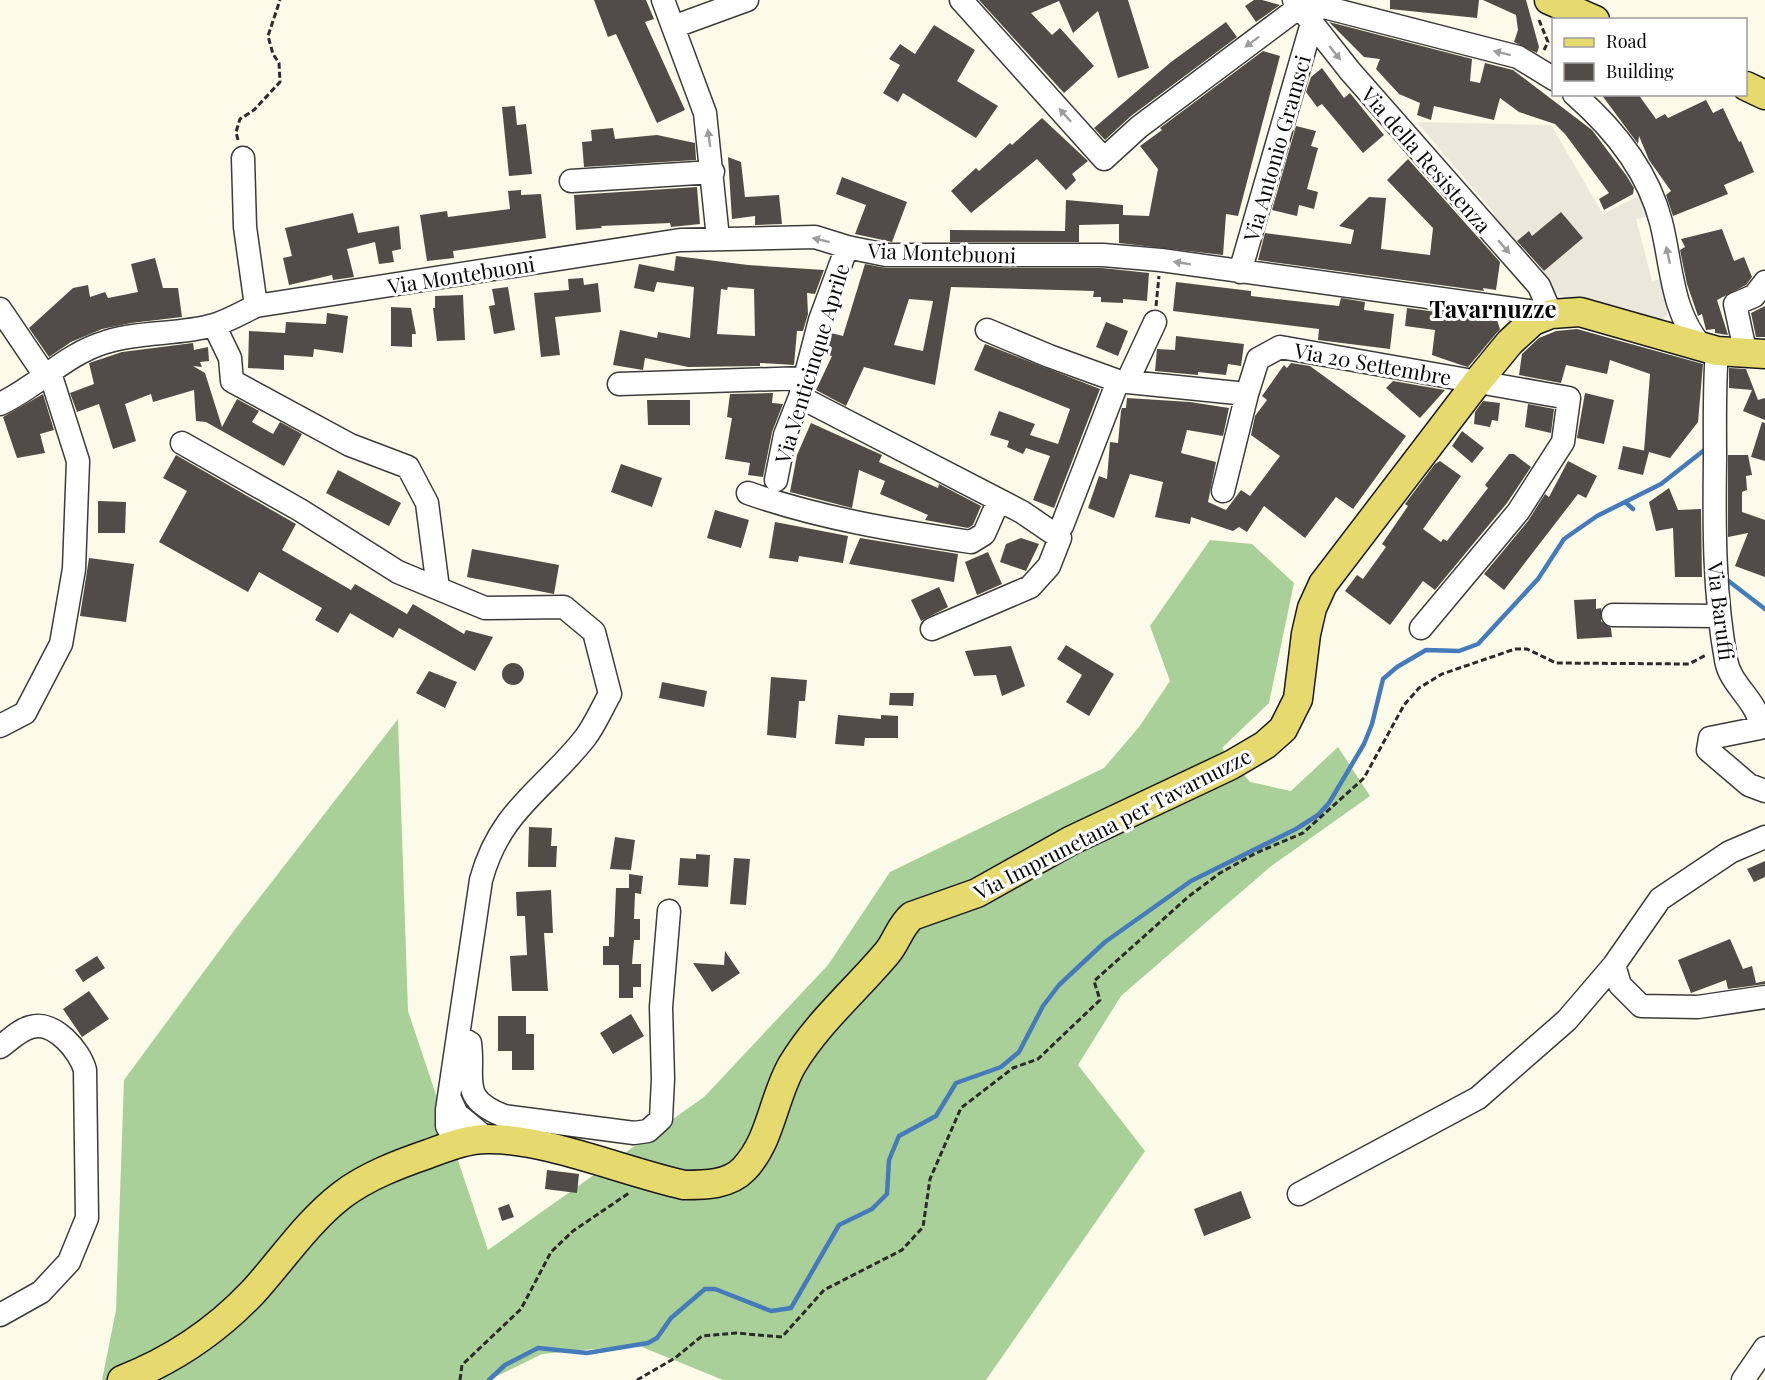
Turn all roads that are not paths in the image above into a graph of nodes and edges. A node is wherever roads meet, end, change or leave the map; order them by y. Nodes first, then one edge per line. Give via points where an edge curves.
1 (663, 0) edge
2 (747, 0) edge
3 (961, 0) edge
4 (1542, 6) edge
5 (1302, 10) edge
6 (1587, 18) edge
7 (673, 27) junction
8 (1552, 78) edge
9 (1747, 86) edge
10 (1765, 95) edge
11 (1576, 96) edge
12 (243, 158) road end
13 (713, 172) junction
14 (571, 181) dead end
15 (718, 238) junction
16 (847, 247) junction
17 (1240, 272) junction
18 (1765, 282) edge
19 (256, 306) junction
20 (0, 309) edge
21 (1680, 312) junction
22 (1551, 314) junction
23 (1155, 322) road end
24 (214, 325) junction
25 (987, 330) dead end
26 (1650, 332) junction
27 (1709, 349) junction
28 (1756, 355) edge
29 (47, 373) junction
30 (1123, 381) junction
31 (1478, 381) junction
32 (619, 384) dead end
33 (802, 387) junction
34 (1247, 394) junction
35 (9, 400) edge
36 (182, 443) dead end
37 (776, 480) dead end
38 (1223, 491) dead end
39 (748, 493) dead end
40 (999, 500) junction
41 (1062, 526) dead end
42 (438, 588) junction
43 (1613, 615) dead end
44 (1718, 616) junction
45 (1420, 628) dead end
46 (932, 629) dead end
47 (0, 726) edge
48 (1765, 791) edge
49 (1765, 837) edge
50 (669, 911) dead end
51 (1614, 965) junction
52 (1765, 997) edge
53 (458, 1037) junction
54 (0, 1047) edge
55 (451, 1107) junction
56 (578, 1126) junction
57 (487, 1139) junction
58 (457, 1145) junction
59 (575, 1156) junction
60 (414, 1159) junction
61 (1299, 1194) dead end
62 (0, 1315) edge
63 (1765, 1348) edge
64 (122, 1380) edge
65 (1743, 1380) edge

1 - 7 street
2 - 7 street
5 -> 3 street via 1139,127 1104,159
4 - 6 main road
8 -> 5 street via 1518,57 1328,8 1309,4
5 - 17 street, Via Antonio Gramsci
5 -> 22 street, Via della Resistenza via 1350,71 1539,286
13 -> 7 street via 705,113
9 - 10 main road
21 -> 11 street via 1661,222 1648,185 1618,139
12 - 19 street via 244,227
13 - 14 street
13 - 15 street
16 -> 15 street, Via Montebuoni via 815,237
15 - 19 street, Via Montebuoni via 680,240
17 -> 16 street, Via Montebuoni via 1103,255 886,255
16 - 33 street, Via Venticinque Aprile via 820,320
17 - 22 street, Via Montebuoni
18 - 28 street via 1754,296 1735,304
19 - 24 street, Via Montebuoni
20 - 29 street
21 - 26 street via 1671,326
21 - 27 street
22 - 26 main road, Via Montebuoni via 1580,312
22 - 31 main road, Via Imprunetana per Tavarnuzze via 1522,330
23 - 30 street
24 - 29 street, Via Montebuoni via 106,342
24 - 42 street via 230,358 232,381 350,445 408,467 427,503
25 - 30 street
26 - 27 main road, Via Montebuoni
27 - 28 main road, Via Montebuoni
27 - 44 street, Via Baruffi via 1714,384
29 - 35 street, Via Montebuoni
29 - 47 street via 78,461 74,568 61,644 25,713
30 - 34 street
30 - 41 street
31 - 34 street, Via 20 Settembre via 1280,347 1258,359
31 - 45 street, Via 20 Settembre via 1569,398 1563,442 1518,512
31 - 59 main road, Via Imprunetana per Tavarnuzze via 1323,584 1306,634 1298,699 1283,729 1265,745 1070,841 977,893 912,916 888,952 826,1018 792,1066 756,1154 742,1171 709,1185 684,1185
32 - 33 street
33 - 37 street, Via Venticinque Aprile via 785,435
33 - 40 street
34 - 38 street, Via 20 Settembre
36 - 42 street via 398,572
39 - 40 street via 782,505 873,525 971,542 984,534
40 - 46 street via 1060,538 1049,566 1030,586
42 - 53 street via 485,608 564,607 594,632 609,694 586,737 519,807 488,852
43 - 44 street
44 - 48 street, Via Baruffi via 1727,667 1760,717 1760,728 1710,738 1708,750 1749,784
49 - 51 street via 1730,852 1660,899
50 - 56 street via 661,1007 661,1119 648,1131 634,1133
51 - 52 street via 1620,985 1641,1006 1698,1007
51 - 61 street via 1567,1020 1478,1098
53 - 55 street
53 - 56 street via 470,1043 469,1079 473,1092 491,1111
54 - 62 street via 21,1031 46,1026 81,1054 86,1070 87,1218 69,1262 41,1292
55 - 57 street
55 - 58 street
55 - 60 street
56 - 59 street
57 - 58 main road, Via Imprunetana per Tavarnuzze
57 - 59 main road, Via Imprunetana per Tavarnuzze
58 - 60 main road, Via Imprunetana per Tavarnuzze
60 - 64 main road, Via Imprunetana per Tavarnuzze via 364,1180 343,1194 221,1322 162,1362
63 - 65 street

